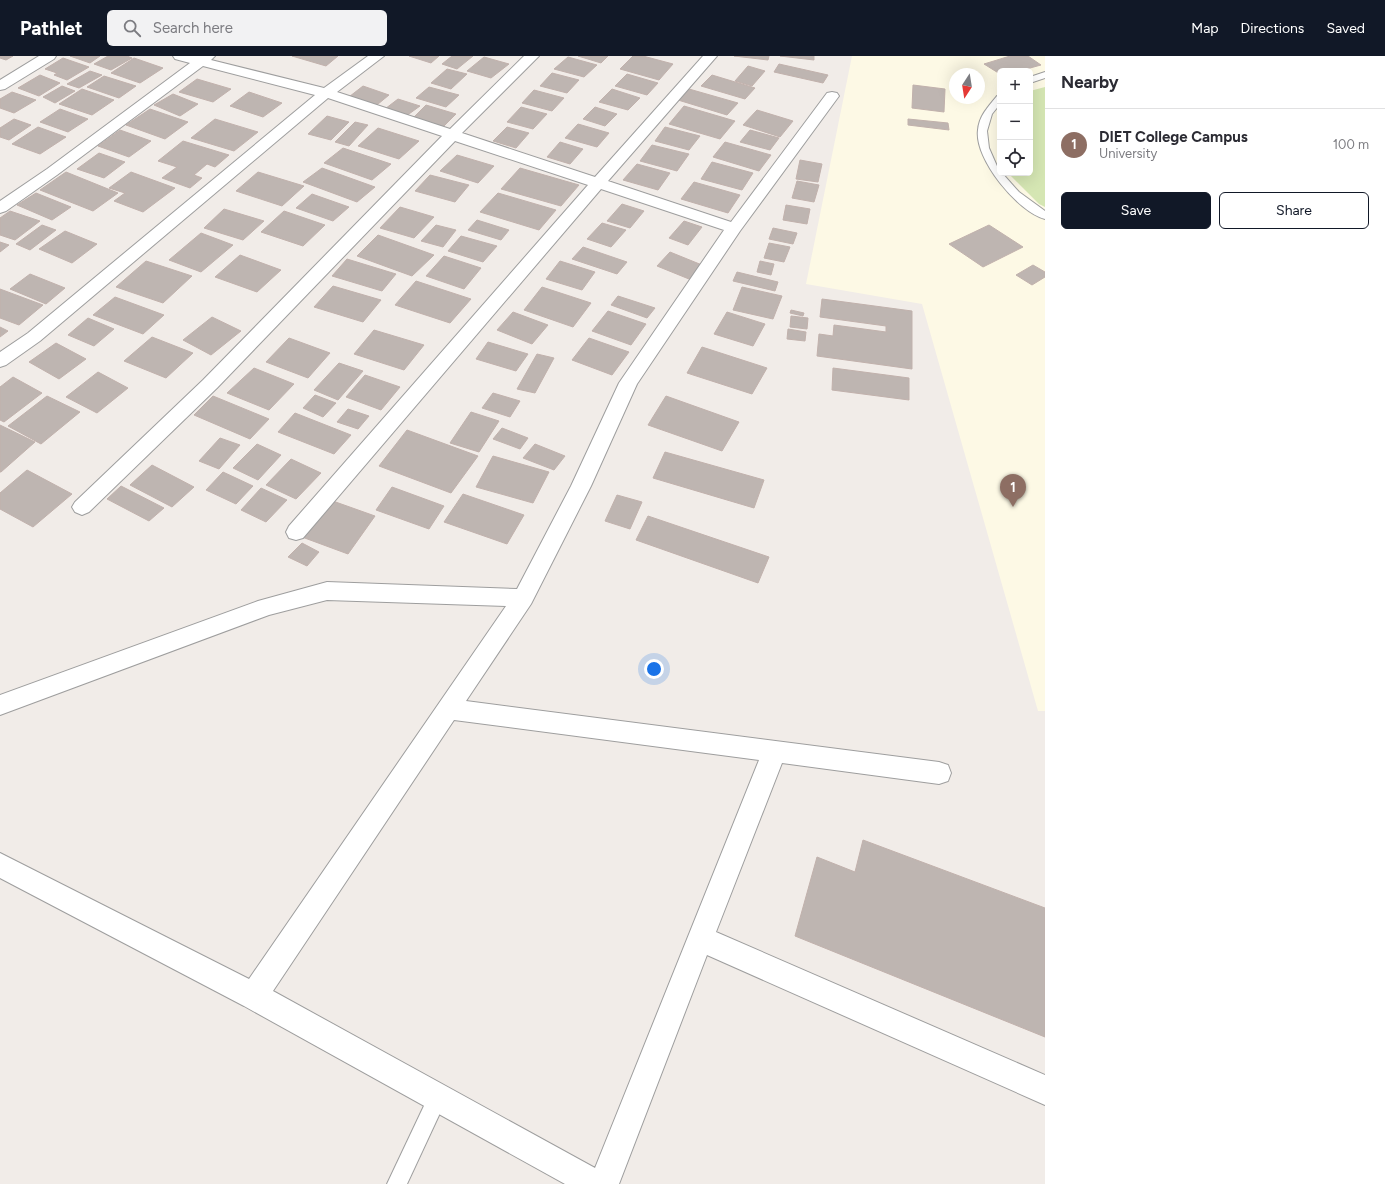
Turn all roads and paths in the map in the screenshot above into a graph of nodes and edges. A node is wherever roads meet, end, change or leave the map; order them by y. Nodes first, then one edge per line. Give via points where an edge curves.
1 (50, 56) edge
2 (180, 56) edge
3 (377, 56) edge
4 (532, 56) edge
5 (710, 56) edge
6 (204, 59) edge
7 (1045, 75) edge
8 (1033, 79) edge
9 (0, 86) edge
10 (326, 93) junction
11 (832, 96) dead end
12 (997, 101) edge
13 (452, 134) junction
14 (598, 183) junction
15 (0, 208) edge
16 (1045, 216) edge
17 (734, 228) junction
18 (0, 362) edge
19 (82, 506) dead end
20 (296, 532) dead end
21 (523, 598) junction
22 (0, 705) edge
23 (447, 710) junction
24 (774, 752) junction
25 (939, 773) dead end
26 (0, 866) edge
27 (701, 938) junction
28 (254, 996) junction
29 (1045, 1090) edge
30 (438, 1098) junction
31 (397, 1184) edge
32 (594, 1184) edge
33 (604, 1184) edge

1 - 9 street
2 - 6 street
3 - 10 street
4 - 13 street
5 - 14 street
6 - 10 street
6 - 15 street
7 - 8 lane
10 - 13 street
10 - 18 street via 40,332
11 - 17 street
12 - 16 lane via 991,106 982,128 985,154 1002,181 1031,208
13 - 14 street
13 - 19 street via 210,384
14 - 17 street
14 - 20 street
17 - 21 street via 628,383 581,486
21 - 22 street via 327,590 266,607
21 - 23 street
23 - 24 street
23 - 28 street
24 - 25 street
24 - 27 street
26 - 28 street
27 - 29 street
27 - 33 street
28 - 30 street
30 - 31 lane
30 - 32 street

